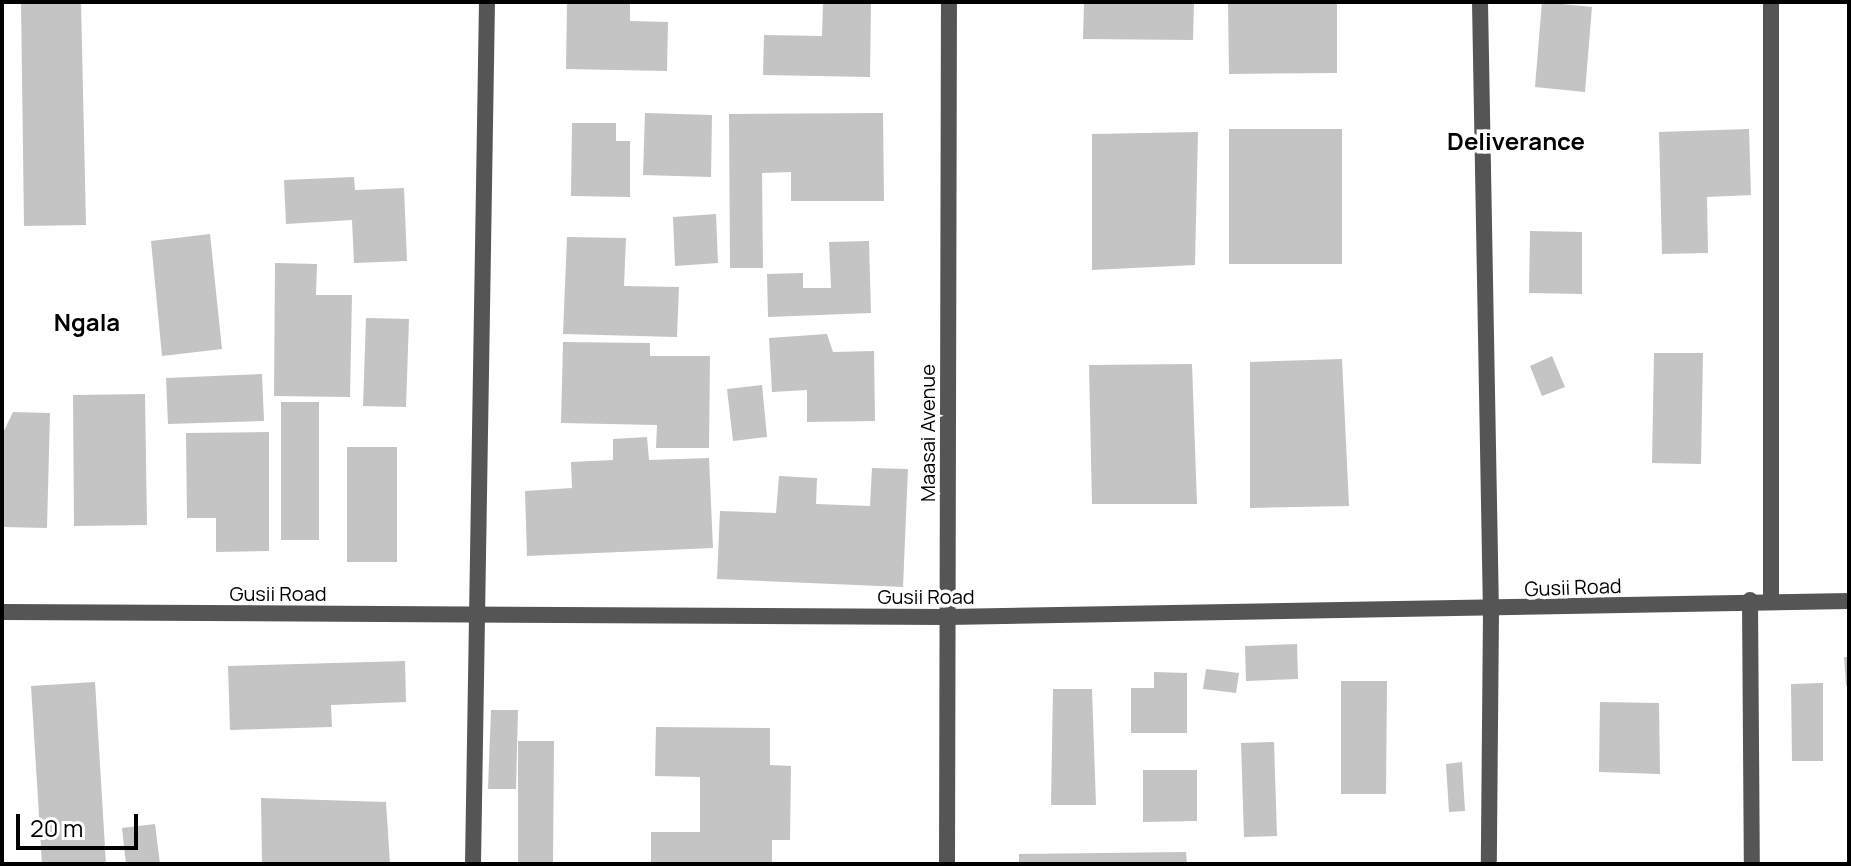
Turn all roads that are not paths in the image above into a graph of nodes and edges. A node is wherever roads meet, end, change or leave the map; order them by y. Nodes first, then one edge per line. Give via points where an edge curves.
1 (487, 2) edge
2 (949, 2) edge
3 (1480, 2) edge
4 (1771, 2) edge
5 (1750, 600) junction
6 (1771, 600) junction
7 (1849, 601) edge
8 (1491, 611) junction
9 (2, 612) edge
10 (479, 614) junction
11 (947, 617) junction
12 (473, 864) edge
13 (947, 864) edge
14 (1489, 864) edge
15 (1752, 864) edge

1 - 10 street
2 - 11 street, Maasai Avenue
3 - 8 street
4 - 6 street
5 - 6 street, Gusii Road
5 - 8 street, Gusii Road
5 - 15 street
6 - 7 street, Gusii Road
8 - 11 street, Gusii Road
8 - 14 street
9 - 10 street, Gusii Road
10 - 11 street, Gusii Road
10 - 12 street
11 - 13 street, Maasai Avenue

